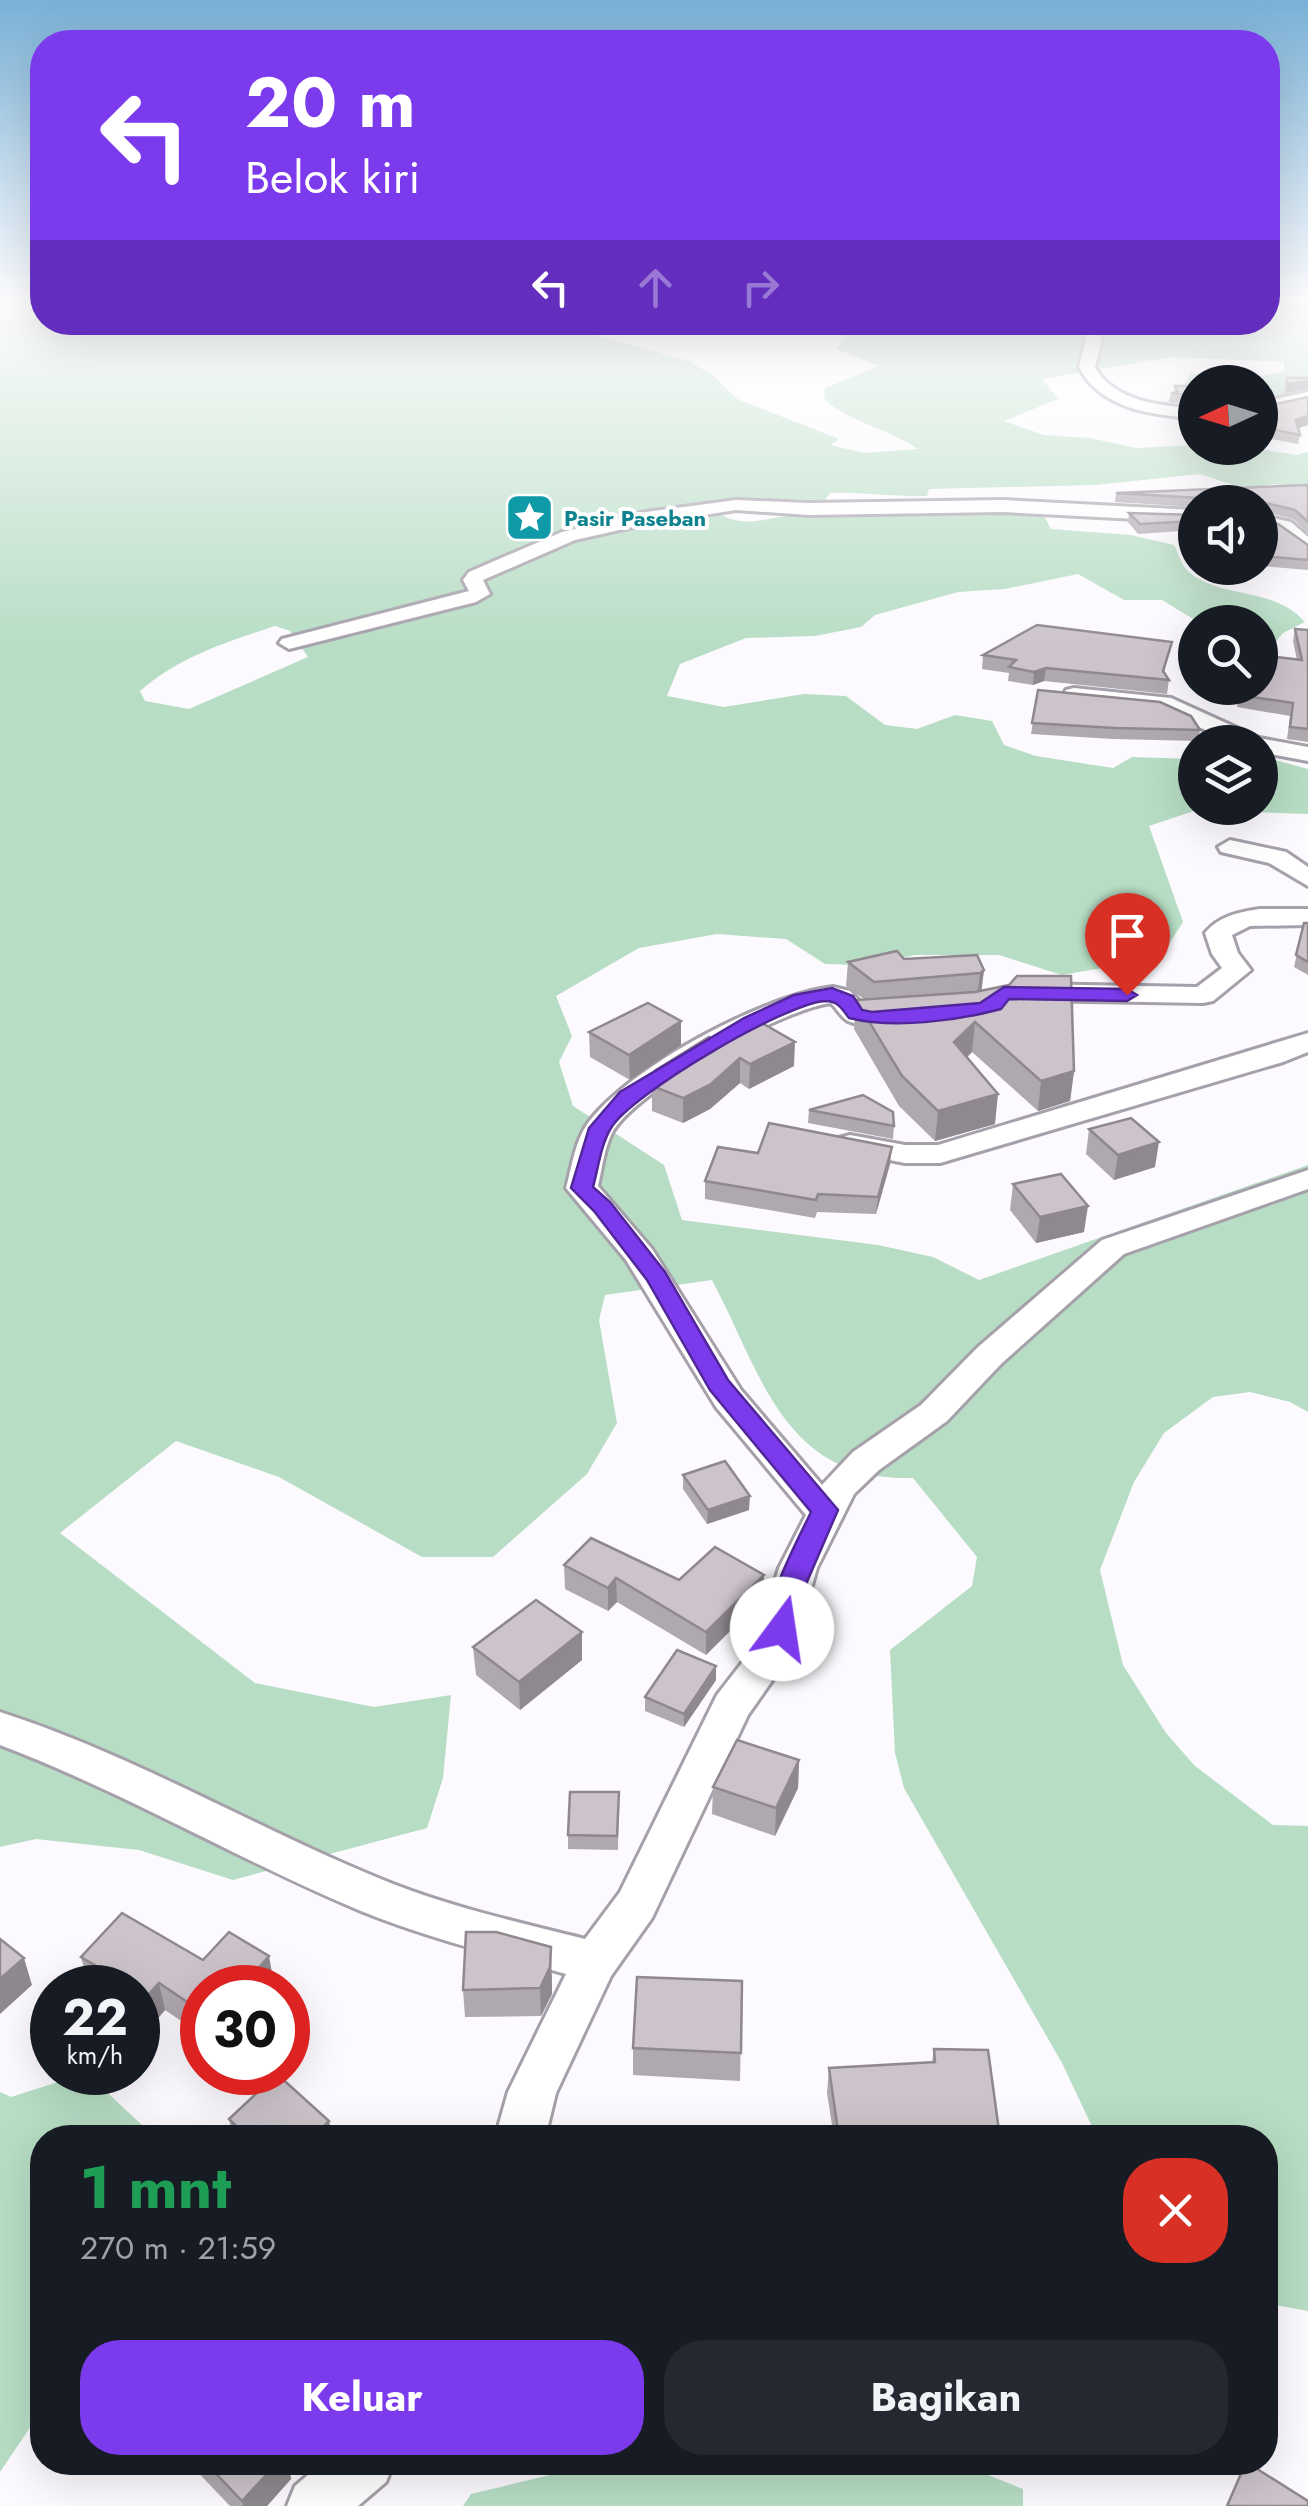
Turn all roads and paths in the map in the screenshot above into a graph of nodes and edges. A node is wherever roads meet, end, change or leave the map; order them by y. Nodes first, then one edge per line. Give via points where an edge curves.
1 (1178, 515) edge
2 (1278, 525) edge
3 (1308, 546) edge
4 (288, 643) dead end
5 (1057, 693) edge
6 (1212, 725) edge
7 (1278, 748) edge
8 (1308, 754) edge
9 (1230, 846) dead end
10 (1308, 878) edge
11 (1308, 917) edge
12 (1004, 993) edge
13 (934, 1014) edge
14 (1308, 1042) edge
15 (828, 1139) edge
16 (1308, 1179) edge
17 (824, 1510) junction
18 (0, 1728) edge
19 (594, 1962) junction
20 (523, 2125) edge
21 (351, 2475) edge
22 (316, 2506) edge

1 - 4 street via 949,505 675,512 539,547 476,576 480,594 469,598
2 - 3 street
5 - 6 street via 1163,703
7 - 8 street
9 - 10 street via 1277,857
11 - 12 street via 1251,918 1222,929 1225,954 1237,970 1202,995
13 - 17 street via 872,1018 832,994 801,999 751,1022 627,1096 600,1128 582,1188 657,1277 718,1384
14 - 15 street via 940,1154
16 - 17 street via 1113,1248 934,1412 866,1461
17 - 19 street via 792,1583 773,1650 732,1706 636,1905
18 - 19 street via 86,1760 374,1896
19 - 20 street via 532,2092
21 - 22 street

